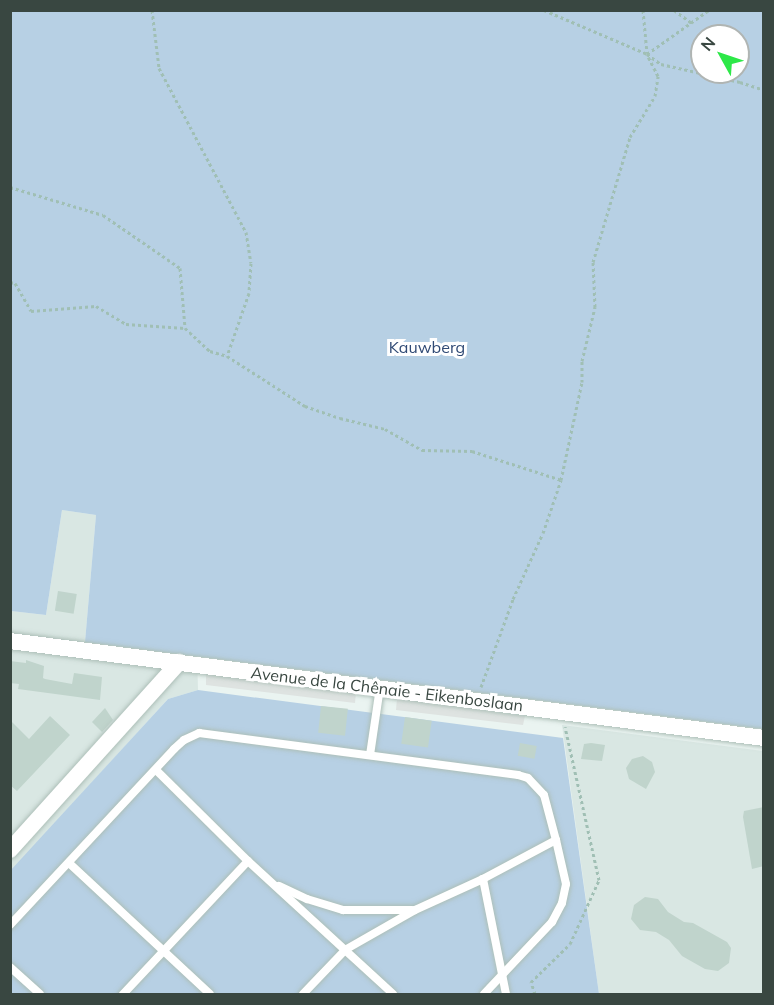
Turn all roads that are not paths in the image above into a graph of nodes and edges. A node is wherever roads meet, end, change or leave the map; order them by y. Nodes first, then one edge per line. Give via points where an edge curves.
1 (10, 641) edge
2 (179, 662) junction
3 (380, 687) junction
4 (764, 738) edge
5 (370, 755) junction
6 (156, 770) junction
7 (556, 840) junction
8 (10, 850) edge
9 (248, 861) junction
10 (69, 863) junction
11 (483, 879) junction
12 (272, 882) junction
13 (415, 910) junction
14 (10, 925) edge
15 (345, 950) junction
16 (164, 951) junction
17 (10, 967) edge
18 (502, 975) junction
19 (39, 994) edge
20 (123, 994) edge
21 (210, 994) edge
22 (303, 994) edge
23 (393, 994) edge
24 (484, 994) edge
25 (506, 994) edge

1 - 2 street, Avenue de la Chênaie - Eikenboslaan
2 - 3 street, Avenue de la Chênaie - Eikenboslaan
2 - 8 street
3 - 4 street, Avenue de la Chênaie - Eikenboslaan
3 - 5 lane
5 - 6 lane via 198,734 184,740
5 - 7 lane via 528,778 544,795
6 - 9 lane
6 - 10 lane
7 - 11 lane
7 - 18 lane via 566,884 562,903 552,922
9 - 12 lane
9 - 16 lane
10 - 14 lane
10 - 16 lane
11 - 13 lane
11 - 18 lane
12 - 13 lane via 343,910
12 - 15 lane
13 - 15 lane
15 - 22 lane
15 - 23 lane
16 - 20 lane
16 - 21 lane
17 - 19 lane
18 - 24 lane
18 - 25 lane

